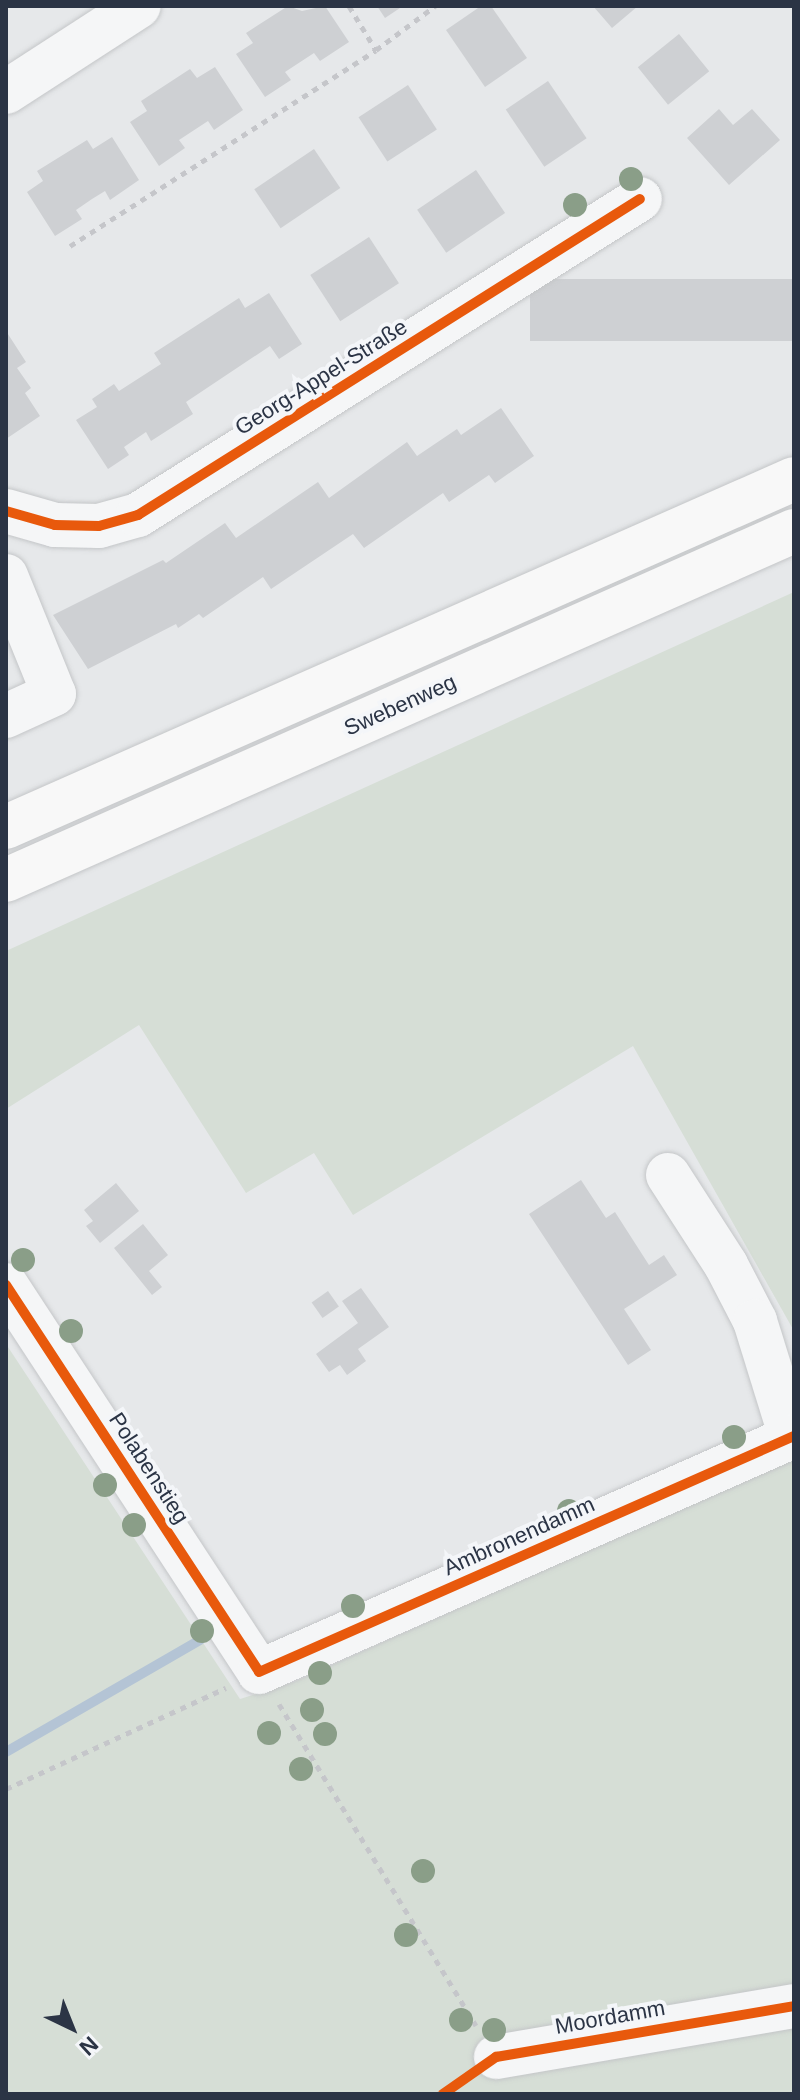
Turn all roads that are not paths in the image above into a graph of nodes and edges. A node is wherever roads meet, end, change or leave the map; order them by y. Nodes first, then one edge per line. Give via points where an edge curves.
1 (139, 6) edge
2 (6, 92) edge
3 (640, 199) dead end
4 (794, 479) edge
5 (12, 514) edge
6 (794, 531) edge
7 (6, 575) edge
8 (6, 716) edge
9 (6, 827) edge
10 (6, 880) edge
11 (668, 1175) dead end
12 (6, 1285) edge
13 (792, 1436) edge
14 (259, 1672) joint
15 (794, 2006) edge
16 (496, 2057) road end

1 - 2 street
3 - 5 street, Georg-Appel-Straße via 138,515 99,526
4 - 9 main road
5 - 7 street
6 - 10 main road, Swebenweg
7 - 8 street via 54,694
11 - 13 street via 755,1321
12 - 14 street, Polabenstieg
13 - 14 street, Ambronendamm
15 - 16 street, Moordamm

